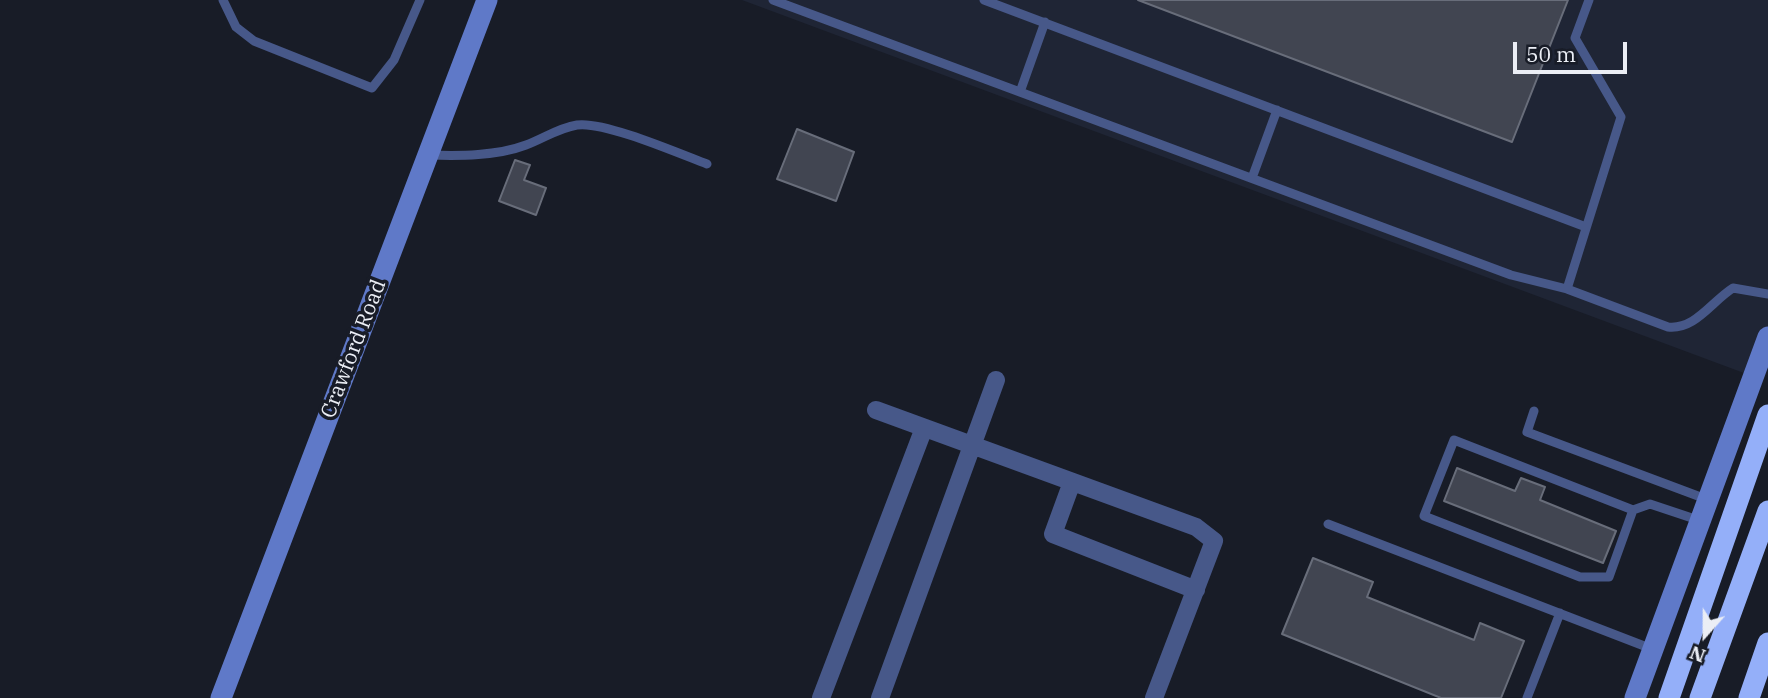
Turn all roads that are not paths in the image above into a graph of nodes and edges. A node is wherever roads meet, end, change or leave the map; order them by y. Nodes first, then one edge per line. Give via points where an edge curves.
1 (223, 0) edge
2 (420, 0) edge
3 (487, 0) edge
4 (773, 0) edge
5 (984, 0) edge
6 (1589, 0) edge
7 (1045, 22) junction
8 (1020, 92) junction
9 (1277, 110) junction
10 (428, 155) junction
11 (706, 164) dead end
12 (1252, 178) junction
13 (1586, 227) junction
14 (1567, 289) junction
15 (1768, 294) edge
16 (1768, 337) edge
17 (996, 380) dead end
18 (876, 410) dead end
19 (1534, 411) dead end
20 (1768, 415) edge
21 (924, 428) junction
22 (972, 445) junction
23 (1072, 482) junction
24 (1706, 499) junction
25 (1633, 510) junction
26 (1768, 511) edge
27 (1698, 520) junction
28 (1328, 524) dead end
29 (1196, 590) junction
30 (1560, 613) junction
31 (1768, 643) edge
32 (1652, 649) junction
33 (221, 698) edge
34 (821, 698) edge
35 (880, 698) edge
36 (1154, 698) edge
37 (1527, 698) edge
38 (1635, 698) edge
39 (1669, 698) edge
40 (1700, 698) edge
41 (1749, 698) edge

1 - 2 lane via 236,27 254,41 372,88 394,60
3 - 10 street, Crawford Road
4 - 8 lane
5 - 7 lane
6 - 13 lane via 1575,38 1621,117
7 - 8 lane
7 - 9 lane
8 - 12 lane
9 - 12 lane
9 - 13 lane
10 - 11 lane via 525,146 578,125 663,147
10 - 33 street, Crawford Road
12 - 14 lane via 1511,275
13 - 14 lane
14 - 15 lane via 1679,328 1689,325 1733,288
16 - 24 street
17 - 22 street
18 - 21 street
19 - 24 lane via 1527,432
20 - 39 highway
21 - 22 street
21 - 34 street
22 - 23 street
22 - 35 street
23 - 29 street via 1196,527 1214,541
23 - 29 street via 1053,534
24 - 27 street
25 - 25 lane via 1454,440 1424,516 1580,577 1609,577
25 - 27 lane via 1650,504
26 - 40 highway
27 - 32 street
28 - 30 lane
29 - 36 street
30 - 32 lane
30 - 37 lane
31 - 41 highway
32 - 38 street

